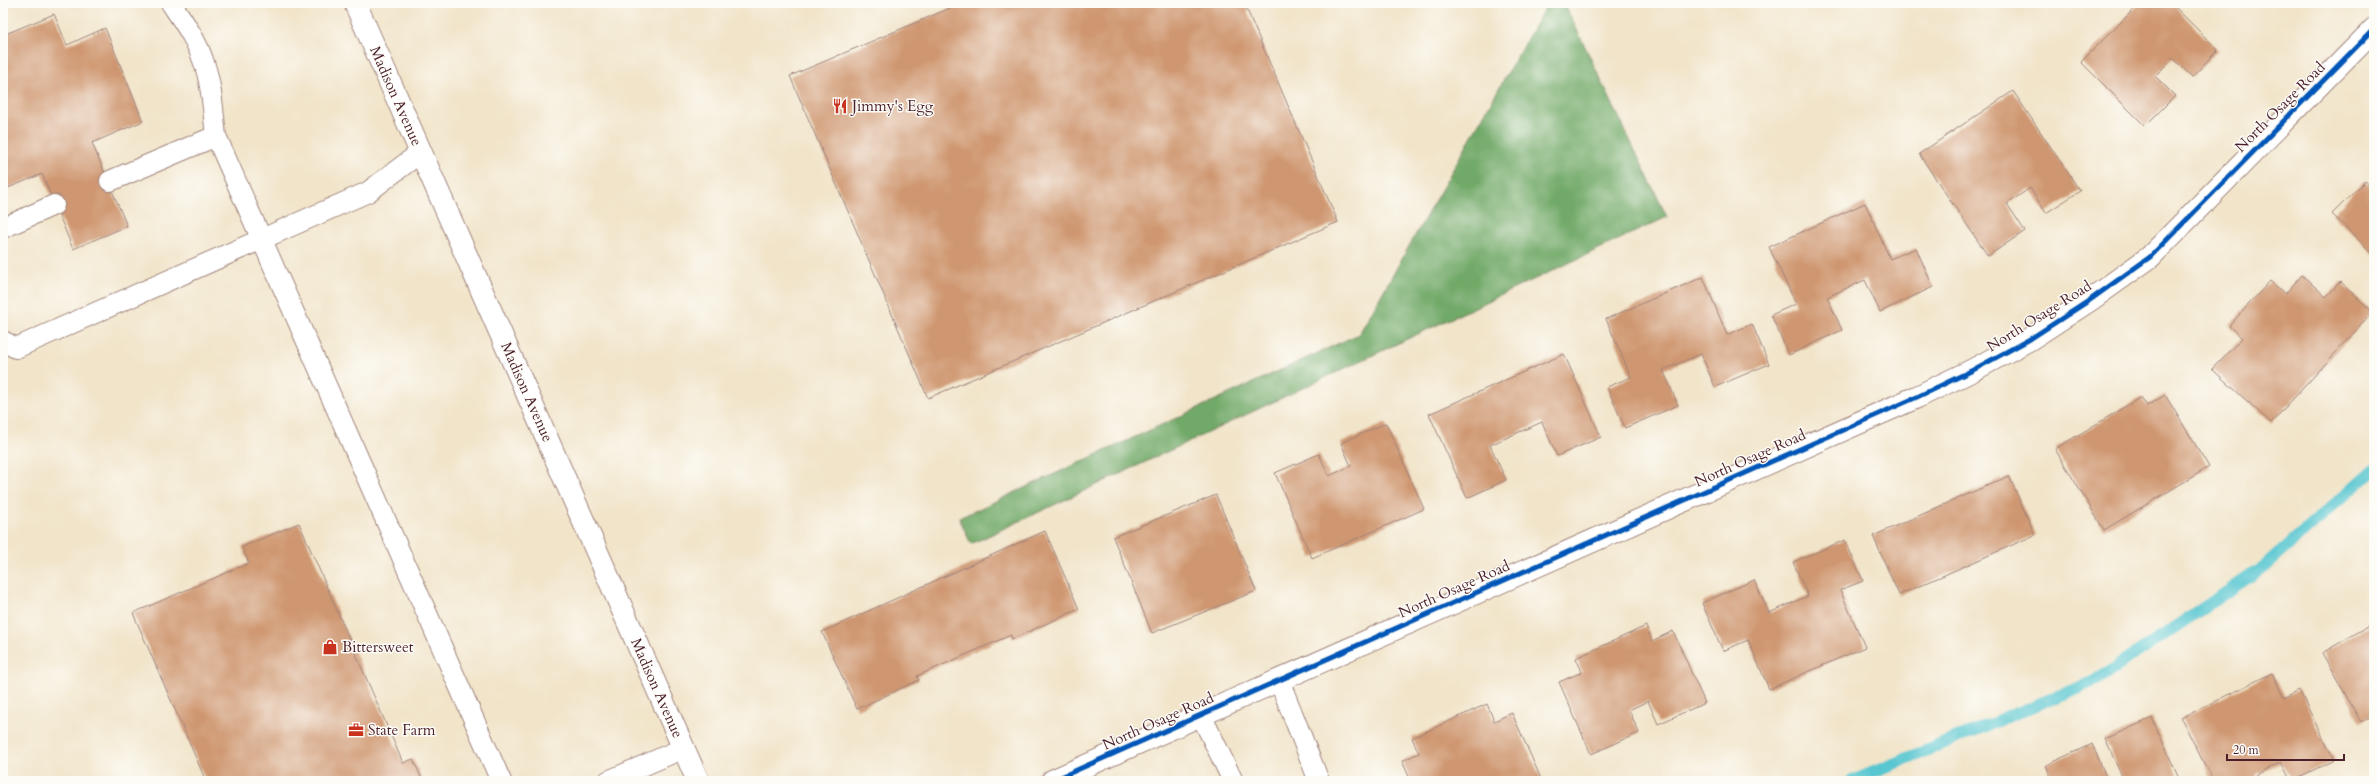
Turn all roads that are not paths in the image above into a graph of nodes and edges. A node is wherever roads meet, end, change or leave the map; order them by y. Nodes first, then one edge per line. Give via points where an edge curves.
1 (171, 3) edge
2 (355, 3) edge
3 (2374, 29) edge
4 (216, 136) junction
5 (421, 152) junction
6 (110, 181) dead end
7 (54, 206) dead end
8 (3, 228) edge
9 (263, 239) junction
10 (3, 341) edge
11 (1279, 680) junction
12 (1202, 714) junction
13 (684, 748) junction
14 (501, 781) edge
15 (608, 781) edge
16 (698, 781) edge
17 (1052, 781) edge
18 (1233, 781) edge
19 (1319, 781) edge

1 - 4 lane via 187,25 203,60
2 - 5 street, Madison Avenue
3 - 11 street, North Osage Road via 2150,257 2030,339 1917,397
4 - 6 lane
4 - 9 lane
5 - 9 lane via 368,192
5 - 13 street, Madison Avenue
7 - 8 lane
9 - 10 lane via 16,348
9 - 14 lane
11 - 12 street, North Osage Road
11 - 19 lane
12 - 17 street, North Osage Road
12 - 18 lane
13 - 15 lane
13 - 16 street, Madison Avenue

